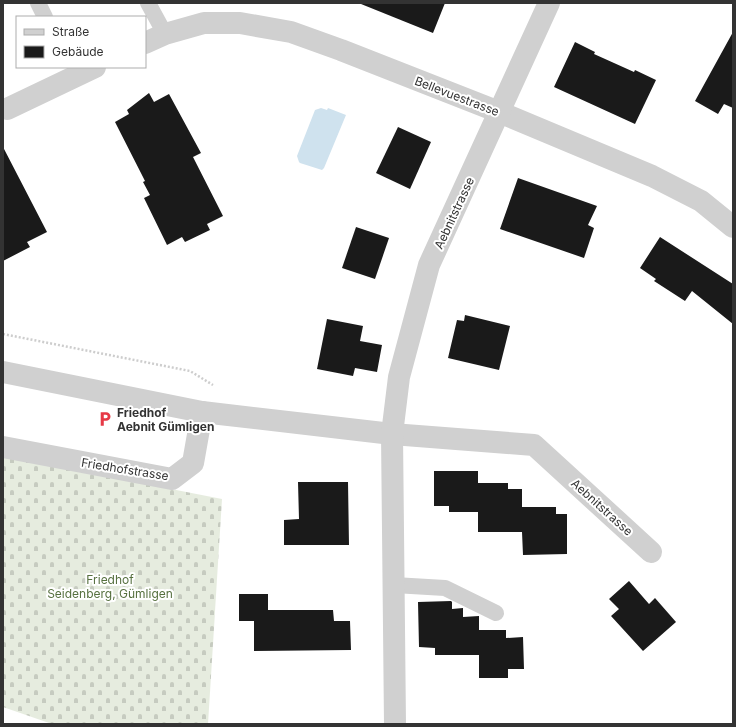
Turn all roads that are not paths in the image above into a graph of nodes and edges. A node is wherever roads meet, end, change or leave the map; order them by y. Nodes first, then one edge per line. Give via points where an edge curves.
1 (38, 3) edge
2 (148, 3) edge
3 (549, 3) edge
4 (44, 16) edge
5 (165, 34) junction
6 (146, 43) edge
7 (81, 70) edge
8 (7, 110) dead end
9 (499, 112) junction
10 (733, 227) edge
11 (3, 372) edge
12 (202, 412) junction
13 (392, 434) junction
14 (3, 447) edge
15 (651, 552) dead end
16 (394, 585) junction
17 (496, 613) dead end
18 (395, 724) edge

1 - 4 lane
2 - 5 lane
3 - 9 street, Aebnitstrasse
5 - 6 street, Bellevuestrasse
5 - 9 street, Bellevuestrasse via 204,23 240,23 291,32
7 - 8 street
9 - 10 street, Bellevuestrasse via 652,176 701,201
9 - 13 street, Aebnitstrasse via 429,265 399,377
11 - 12 street
12 - 13 street
12 - 14 street, Friedhofstrasse via 193,463 172,479
13 - 15 street, Aebnitstrasse via 534,446
13 - 16 street, Aebnitstrasse
16 - 17 lane via 445,588
16 - 18 street, Aebnitstrasse

